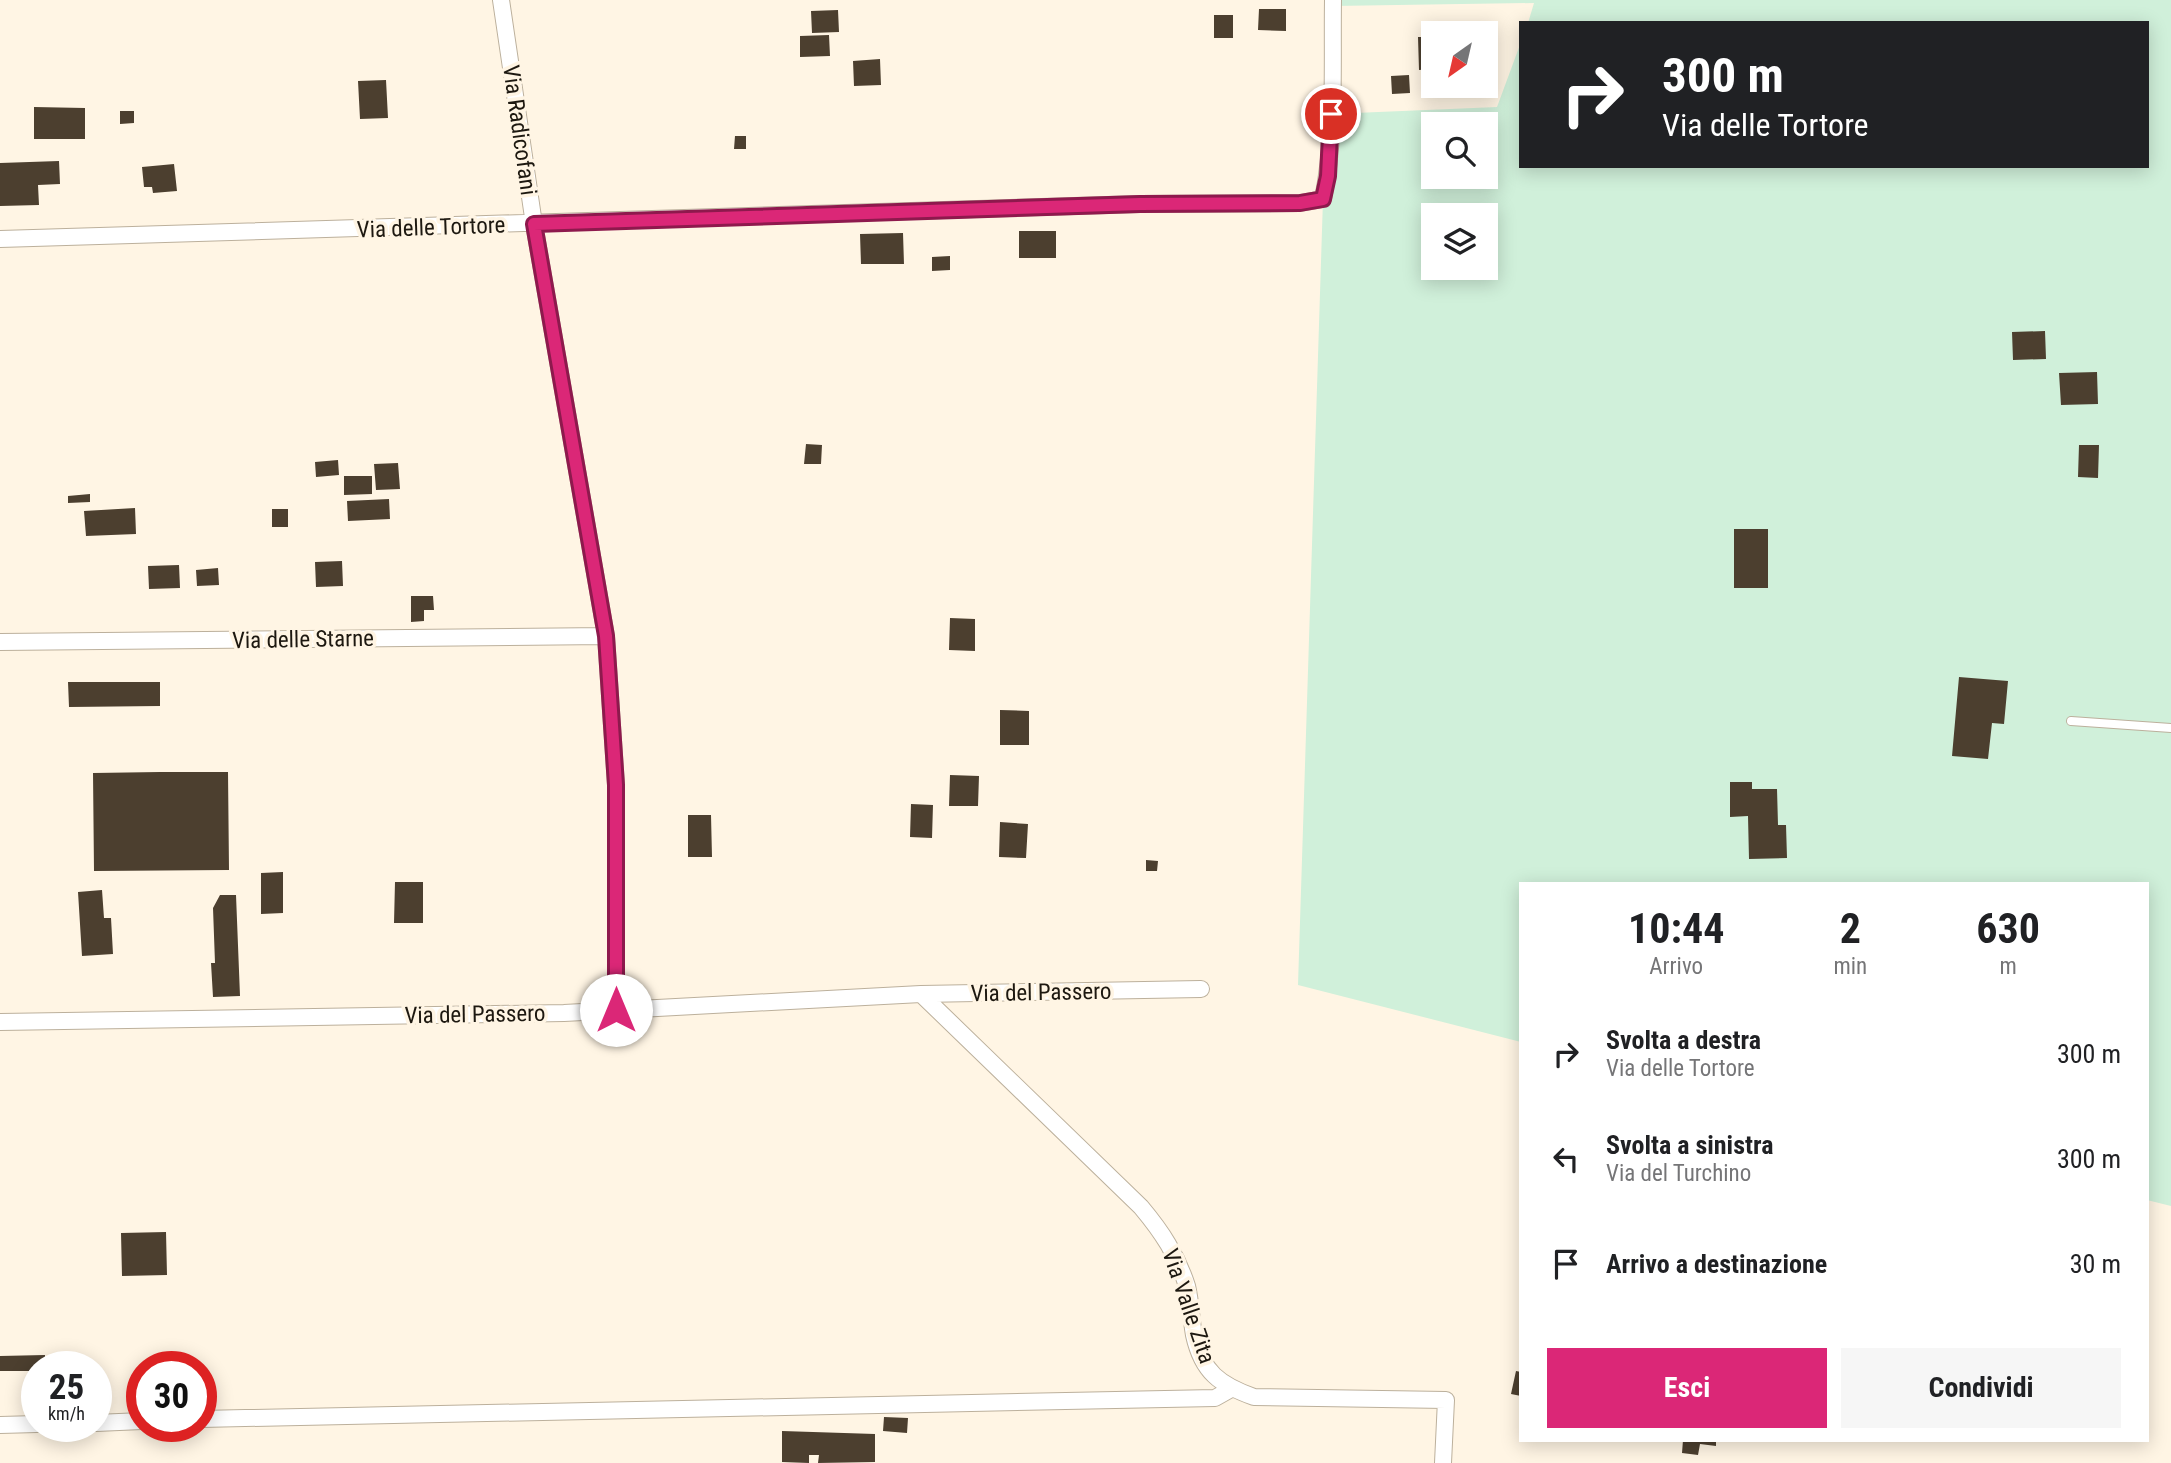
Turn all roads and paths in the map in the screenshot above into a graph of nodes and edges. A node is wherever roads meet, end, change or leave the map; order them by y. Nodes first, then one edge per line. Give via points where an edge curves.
1 (501, 0) edge
2 (1333, 0) edge
3 (534, 224) junction
4 (0, 239) edge
5 (606, 636) junction
6 (0, 642) edge
7 (2070, 721) dead end
8 (2171, 728) edge
9 (1201, 989) dead end
10 (921, 994) junction
11 (616, 1010) junction
12 (0, 1022) edge
13 (1231, 1389) junction
14 (217, 1419) edge
15 (21, 1424) edge
16 (0, 1425) edge
17 (1443, 1463) edge

1 - 3 street, Via Radicofani
2 - 3 street, Via delle Tortore via 1328,176 1323,199
3 - 4 street, Via delle Tortore
3 - 5 street, Via Radicofani
5 - 6 street, Via delle Starne
5 - 11 street, Via Radicofani via 616,785
7 - 8 lane
9 - 10 street, Via del Passero
10 - 11 street, Via del Passero
10 - 13 street, Via Valle Zita via 1162,1231 1188,1290 1194,1336 1202,1357 1212,1375
11 - 12 street, Via del Passero
13 - 14 street via 1215,1398
13 - 17 street, Via Valle Zita via 1254,1396 1446,1400
15 - 16 street

